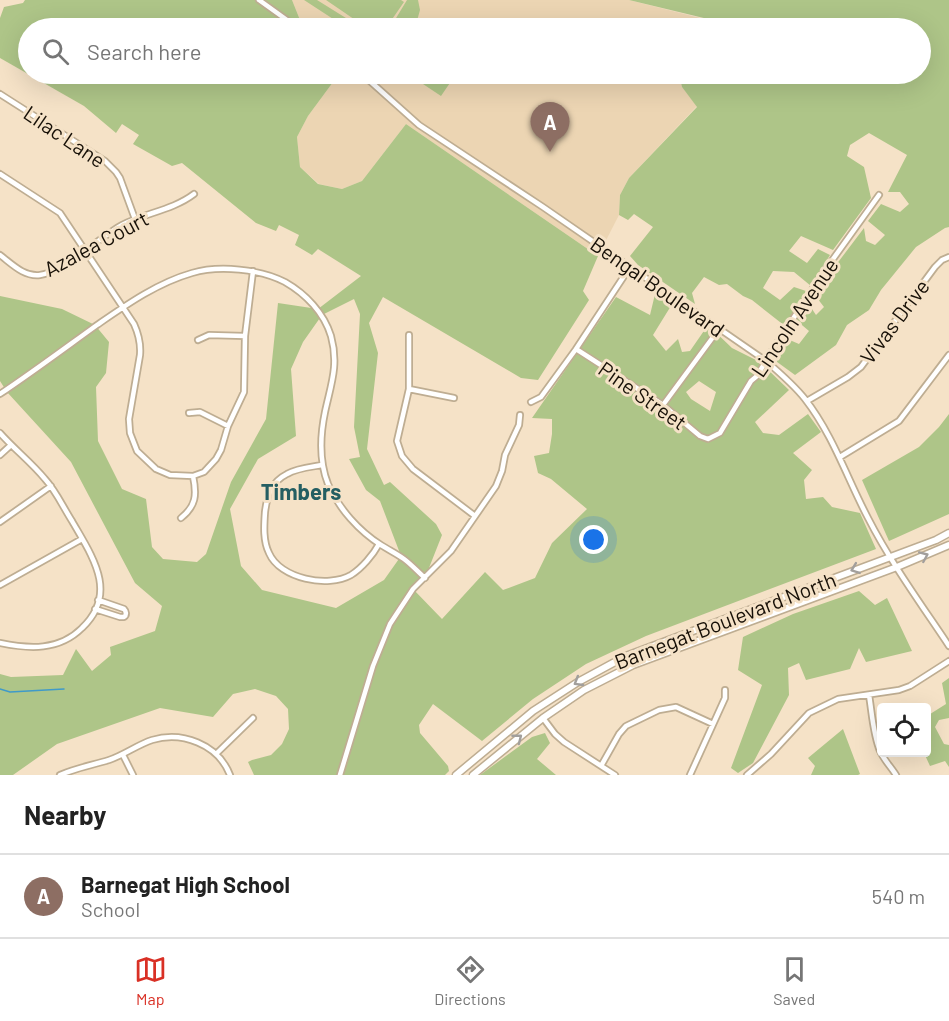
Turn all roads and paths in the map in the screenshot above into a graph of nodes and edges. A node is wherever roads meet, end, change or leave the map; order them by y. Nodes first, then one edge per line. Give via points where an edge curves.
1 (259, 0) edge
2 (284, 18) edge
3 (373, 84) edge
4 (0, 94) edge
5 (0, 174) edge
6 (194, 194) dead end
7 (879, 195) dead end
8 (135, 219) junction
9 (85, 251) junction
10 (0, 255) edge
11 (949, 257) edge
12 (630, 267) junction
13 (253, 271) junction
14 (124, 306) junction
15 (719, 329) junction
16 (409, 335) dead end
17 (245, 336) junction
18 (198, 340) dead end
19 (576, 349) junction
20 (949, 355) edge
21 (766, 361) junction
22 (409, 389) junction
23 (0, 394) edge
24 (454, 398) dead end
25 (807, 401) junction
26 (531, 402) dead end
27 (663, 405) junction
28 (189, 412) dead end
29 (520, 415) dead end
30 (228, 426) junction
31 (0, 433) edge
32 (710, 438) joint
33 (11, 445) junction
34 (0, 455) edge
35 (840, 457) junction
36 (322, 465) junction
37 (193, 476) junction
38 (51, 486) junction
39 (475, 516) junction
40 (181, 518) dead end
41 (0, 522) edge
42 (949, 533) edge
43 (82, 539) junction
44 (379, 544) junction
45 (949, 545) edge
46 (889, 556) junction
47 (897, 567) junction
48 (425, 578) junction
49 (0, 585) edge
50 (98, 600) junction
51 (95, 609) junction
52 (0, 643) edge
53 (949, 646) edge
54 (949, 661) edge
55 (725, 690) dead end
56 (869, 695) junction
57 (253, 718) dead end
58 (543, 718) junction
59 (713, 724) junction
60 (216, 754) junction
61 (123, 755) junction
62 (601, 766) junction
63 (60, 775) edge
64 (133, 775) edge
65 (230, 775) edge
66 (340, 775) edge
67 (456, 775) edge
68 (473, 775) edge
69 (615, 775) edge
70 (690, 775) edge
71 (747, 775) edge
72 (896, 775) edge

1 - 2 street
3 - 12 street, Bengal Boulevard via 419,125
4 - 8 street, Lilac Lane via 116,171
5 - 9 street via 60,213
6 - 8 street, Azalea Court
7 - 21 street, Lincoln Avenue
8 - 9 street, Azalea Court
9 - 10 street, Azalea Court via 44,275 20,270
9 - 14 street
11 - 25 street, Vivas Drive via 935,267 861,367
12 - 15 street, Bengal Boulevard
12 - 19 street
13 - 14 street via 195,272
13 - 17 street
13 - 36 street via 280,279 303,294 319,311 330,334 335,361 322,429
14 - 23 street
14 - 37 street via 141,344 129,419 134,446 156,469 170,475
15 - 21 street, Bengal Boulevard
15 - 27 street
16 - 22 street
17 - 18 street via 209,334
17 - 30 street via 244,392
19 - 26 street via 541,397
19 - 27 street, Pine Street
20 - 35 street via 899,421
21 - 25 street, Bengal Boulevard
21 - 32 street, Lincoln Avenue via 720,433
22 - 24 street
22 - 39 street via 397,441 402,456 413,469
25 - 35 street, Bengal Boulevard
27 - 32 street, Pine Street via 700,436
28 - 30 street via 200,412
29 - 39 street via 496,486
30 - 37 street via 216,459 204,472
31 - 33 street
33 - 34 street
33 - 38 street
35 - 46 street, Bengal Boulevard
36 - 44 street via 342,508
36 - 44 street via 285,474 270,489 264,527 269,555 286,572 301,578 337,579 351,575
37 - 40 street via 193,505
38 - 41 street
38 - 43 street
39 - 48 street via 451,551
42 - 46 street, Barnegat Boulevard North
43 - 49 street
43 - 50 street via 99,573
44 - 48 street
47 -> 45 street, Barnegat Boulevard North
46 - 47 street, Bengal Boulevard
46 -> 67 street, Barnegat Boulevard North via 626,656 533,711
47 - 53 street, Bengal Boulevard
47 - 58 street, Barnegat Boulevard North via 633,665 584,690
48 - 66 street via 390,624 382,642
50 - 51 street
50 - 51 street via 124,609 126,615 120,617
51 - 52 street via 82,628 59,643 30,648
54 - 56 street via 910,686
55 - 59 street
56 - 71 street via 838,699 809,713
56 - 72 street via 876,740
57 - 60 street
58 - 62 street via 555,735
68 -> 58 street, Barnegat Boulevard North
59 - 62 street via 676,707 659,710 626,726
59 - 70 street
60 - 61 street via 200,743 179,737 149,741
60 - 65 street
61 - 63 street
61 - 64 street
62 - 69 street

